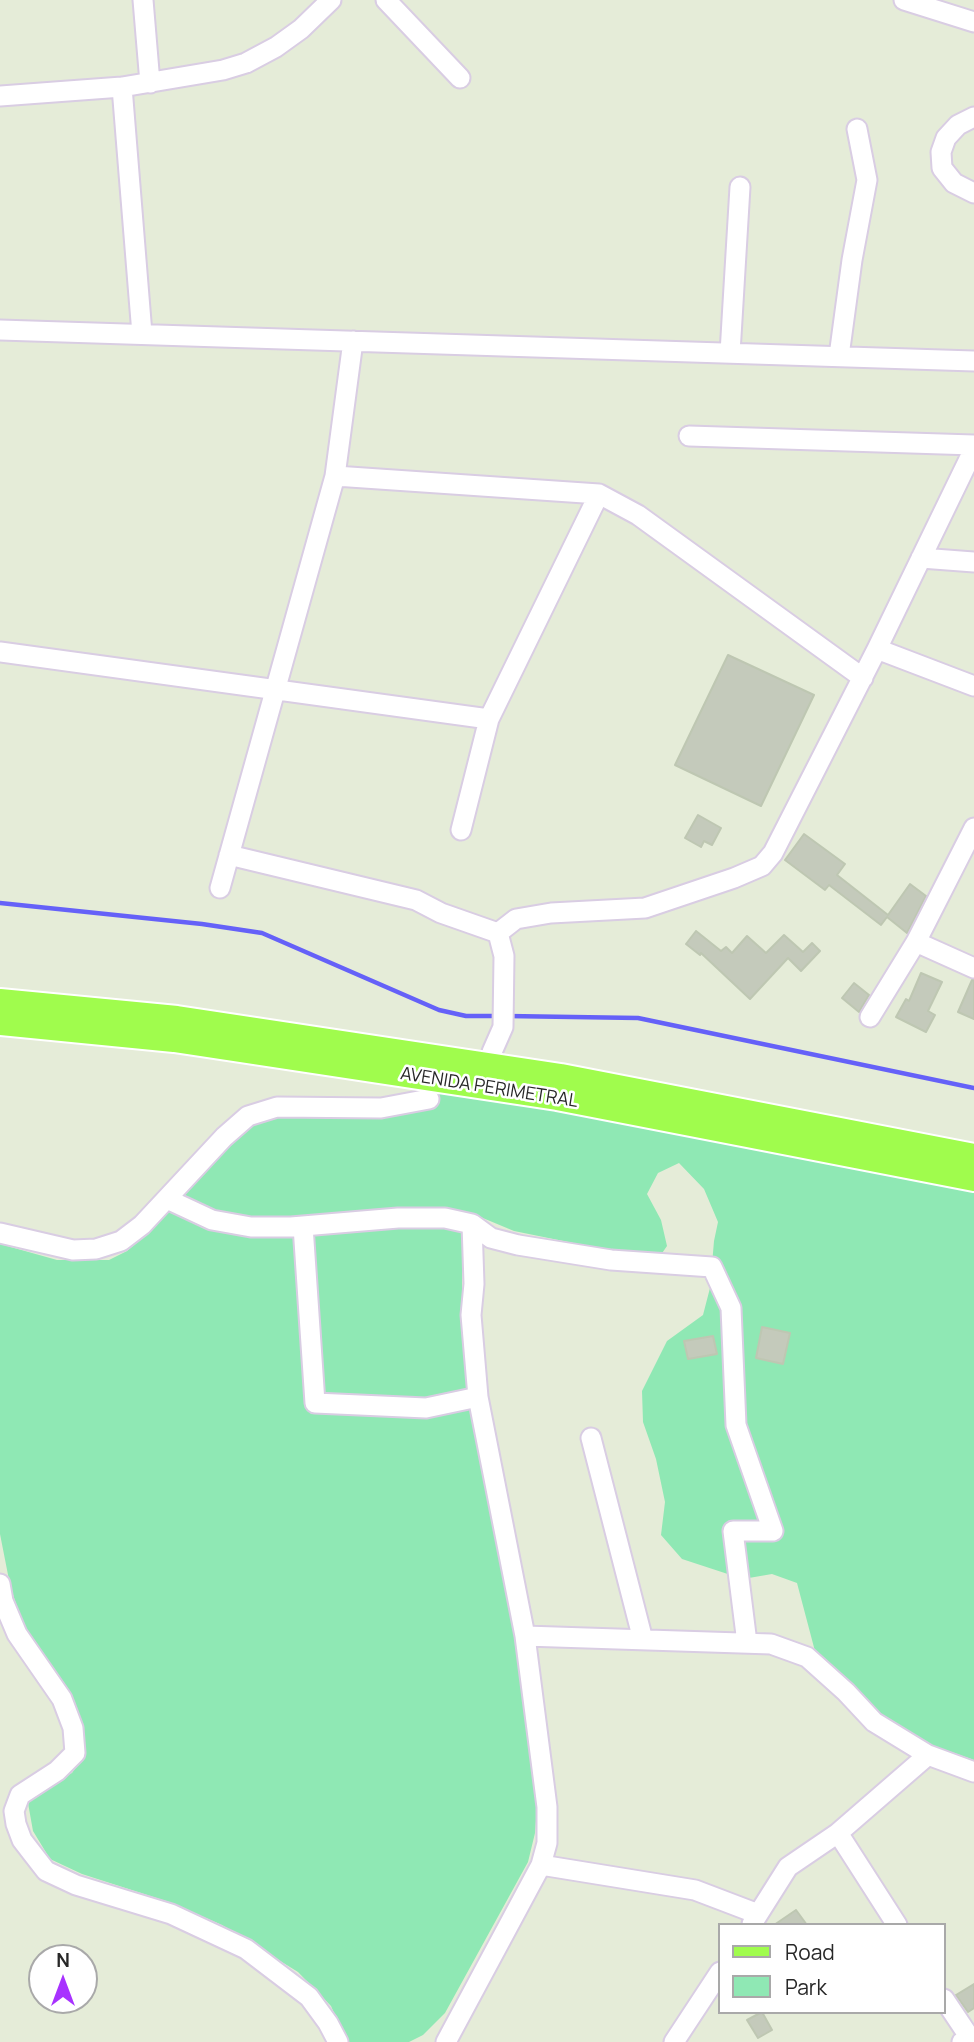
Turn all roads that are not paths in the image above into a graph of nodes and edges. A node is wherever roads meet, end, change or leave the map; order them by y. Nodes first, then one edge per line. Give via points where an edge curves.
1 (143, 0) edge
2 (331, 0) edge
3 (386, 0) edge
4 (904, 0) edge
5 (974, 22) edge
6 (460, 78) dead end
7 (150, 83) junction
8 (122, 87) junction
9 (0, 96) edge
10 (974, 117) edge
11 (857, 129) dead end
12 (740, 187) dead end
13 (974, 193) edge
14 (0, 330) edge
15 (142, 334) junction
16 (353, 341) junction
17 (730, 353) junction
18 (839, 356) junction
19 (974, 361) edge
20 (690, 436) dead end
21 (974, 447) edge
22 (335, 476) junction
23 (967, 477) edge
24 (600, 494) junction
25 (921, 558) junction
26 (974, 562) edge
27 (877, 649) junction
28 (0, 652) edge
29 (863, 678) junction
30 (974, 686) edge
31 (276, 688) junction
32 (489, 719) junction
33 (461, 830) dead end
34 (974, 831) edge
35 (229, 855) junction
36 (220, 888) dead end
37 (498, 933) junction
38 (916, 942) junction
39 (974, 968) edge
40 (0, 1001) edge
41 (870, 1017) dead end
42 (0, 1023) edge
43 (492, 1052) dead end
44 (429, 1098) dead end
45 (974, 1156) edge
46 (974, 1178) edge
47 (167, 1199) junction
48 (472, 1224) junction
49 (303, 1226) junction
50 (0, 1233) edge
51 (478, 1398) junction
52 (591, 1438) dead end
53 (0, 1584) edge
54 (524, 1636) junction
55 (643, 1640) junction
56 (747, 1643) junction
57 (928, 1755) junction
58 (974, 1772) edge
59 (838, 1833) junction
60 (541, 1865) junction
61 (755, 1919) edge
62 (896, 1923) edge
63 (718, 1975) edge
64 (946, 2002) edge
65 (968, 2041) edge
66 (338, 2042) edge
67 (446, 2042) edge
68 (674, 2042) edge

1 - 7 street
2 - 7 street via 301,29 246,63
3 - 6 street
4 - 5 street
7 - 8 street
8 - 9 street
8 - 15 street
10 - 13 street via 958,125 941,152 942,168 954,183
11 - 18 street via 867,180
12 - 17 street
14 - 15 street
15 - 16 street
16 - 17 street
16 - 22 street
17 - 18 street
18 - 19 street
20 - 21 street
21 - 23 street
22 - 24 street
22 - 31 street
23 - 25 street
24 - 29 street via 638,515
24 - 32 street
25 - 26 street
25 - 27 street
27 - 29 street
27 - 30 street
28 - 31 street
29 - 37 street via 774,853 762,866 645,908 551,913 516,919
31 - 32 street
31 - 35 street
32 - 33 street
34 - 38 street
35 - 36 street
35 - 37 street via 416,900
37 - 43 street via 504,956 503,1027
38 - 39 street
38 - 41 street
40 - 45 main road, AVENIDA PERIMETRAL via 177,1018 561,1076
42 - 46 main road, AVENIDA PERIMETRAL via 174,1040 557,1097
44 - 47 street via 381,1108 277,1107 247,1116
47 - 49 street via 212,1220 251,1227
47 - 50 street via 121,1241 96,1249 73,1250
48 - 49 street via 446,1218 398,1218
48 - 51 street via 471,1315
48 - 56 street via 491,1238 518,1245 611,1261 712,1267 731,1308 736,1425 773,1531 733,1531
49 - 51 street via 315,1404 426,1408
51 - 54 street
52 - 55 street
53 - 66 street via 17,1634 62,1699 73,1728 75,1754 20,1795 14,1811 22,1840 46,1871 171,1914 247,1948 309,1997
54 - 55 street
54 - 60 street via 547,1807 547,1843
55 - 56 street
56 - 57 street via 771,1644 807,1657 874,1722
57 - 58 street
57 - 59 street
59 - 61 street via 788,1867
59 - 62 street
60 - 61 street via 695,1890
60 - 67 street
63 - 68 street
64 - 65 street

